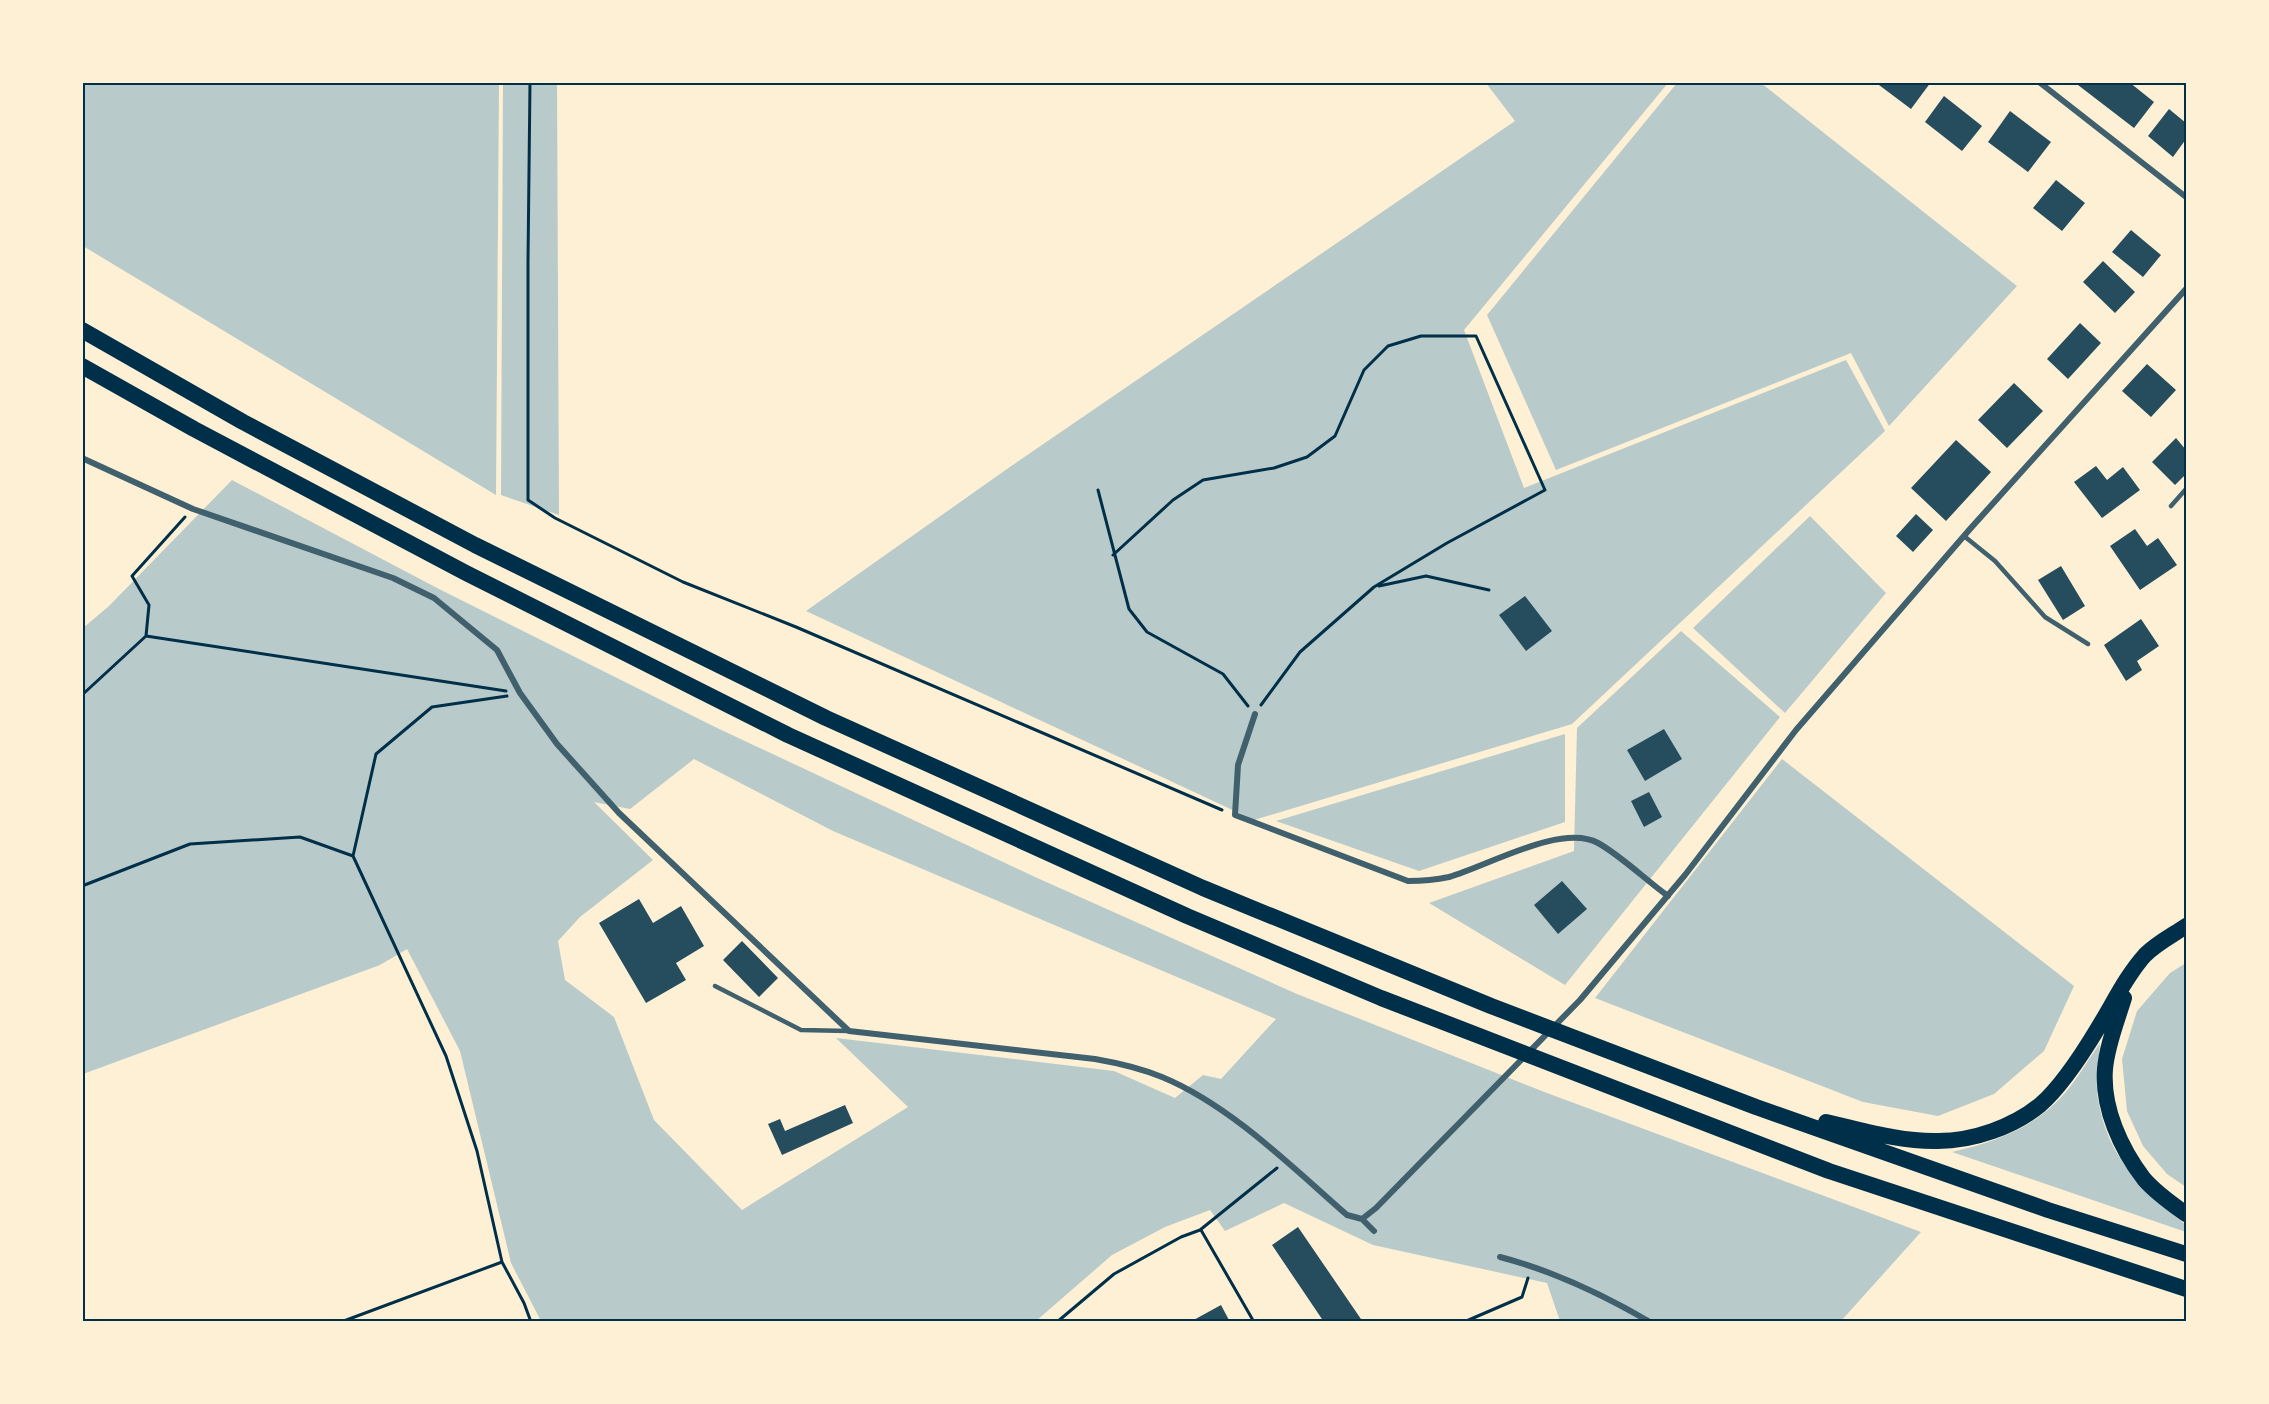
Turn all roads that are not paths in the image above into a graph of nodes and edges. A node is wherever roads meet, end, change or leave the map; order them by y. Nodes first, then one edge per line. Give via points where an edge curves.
1 (2039, 82) edge
2 (2187, 197) edge
3 (2187, 289) edge
4 (82, 330) edge
5 (82, 366) edge
6 (82, 458) edge
7 (2187, 489) edge
8 (2171, 506) dead end
9 (1964, 536) junction
10 (2088, 644) dead end
11 (1255, 714) road end
12 (1668, 896) junction
13 (2187, 926) edge
14 (2131, 974) junction
15 (715, 986) dead end
16 (849, 1031) junction
17 (1756, 1107) junction
18 (2187, 1214) edge
19 (1362, 1219) junction
20 (1374, 1231) dead end
21 (2187, 1254) edge
22 (1500, 1257) dead end
23 (2187, 1289) edge
24 (1650, 1322) edge

1 - 2 street
3 - 9 street
4 - 17 highway via 243,422 475,545 826,718 1215,893 1491,1006
5 - 23 highway via 466,573 788,735 1187,916 1381,998 1829,1171
6 - 16 street via 193,509 393,578 434,598 497,650 520,693 557,744 619,813
7 - 8 lane
9 - 10 lane via 1995,561 2045,617
9 - 12 street via 1796,730
11 - 12 street via 1238,765 1235,816 1408,881 1449,877 1544,842 1568,836 1584,838 1598,843
12 - 19 street via 1580,1000
13 - 14 highway via 2146,954
14 - 17 highway via 2085,1050 2062,1079 2040,1104 2008,1125 1974,1136 1939,1141 1898,1138
14 - 18 highway via 2105,1068 2109,1106 2122,1145 2145,1180
15 - 16 lane via 801,1030
16 - 19 street via 1095,1059 1164,1077 1249,1131 1347,1215
17 - 21 highway via 2048,1210
19 - 20 street
22 - 24 street via 1574,1281

